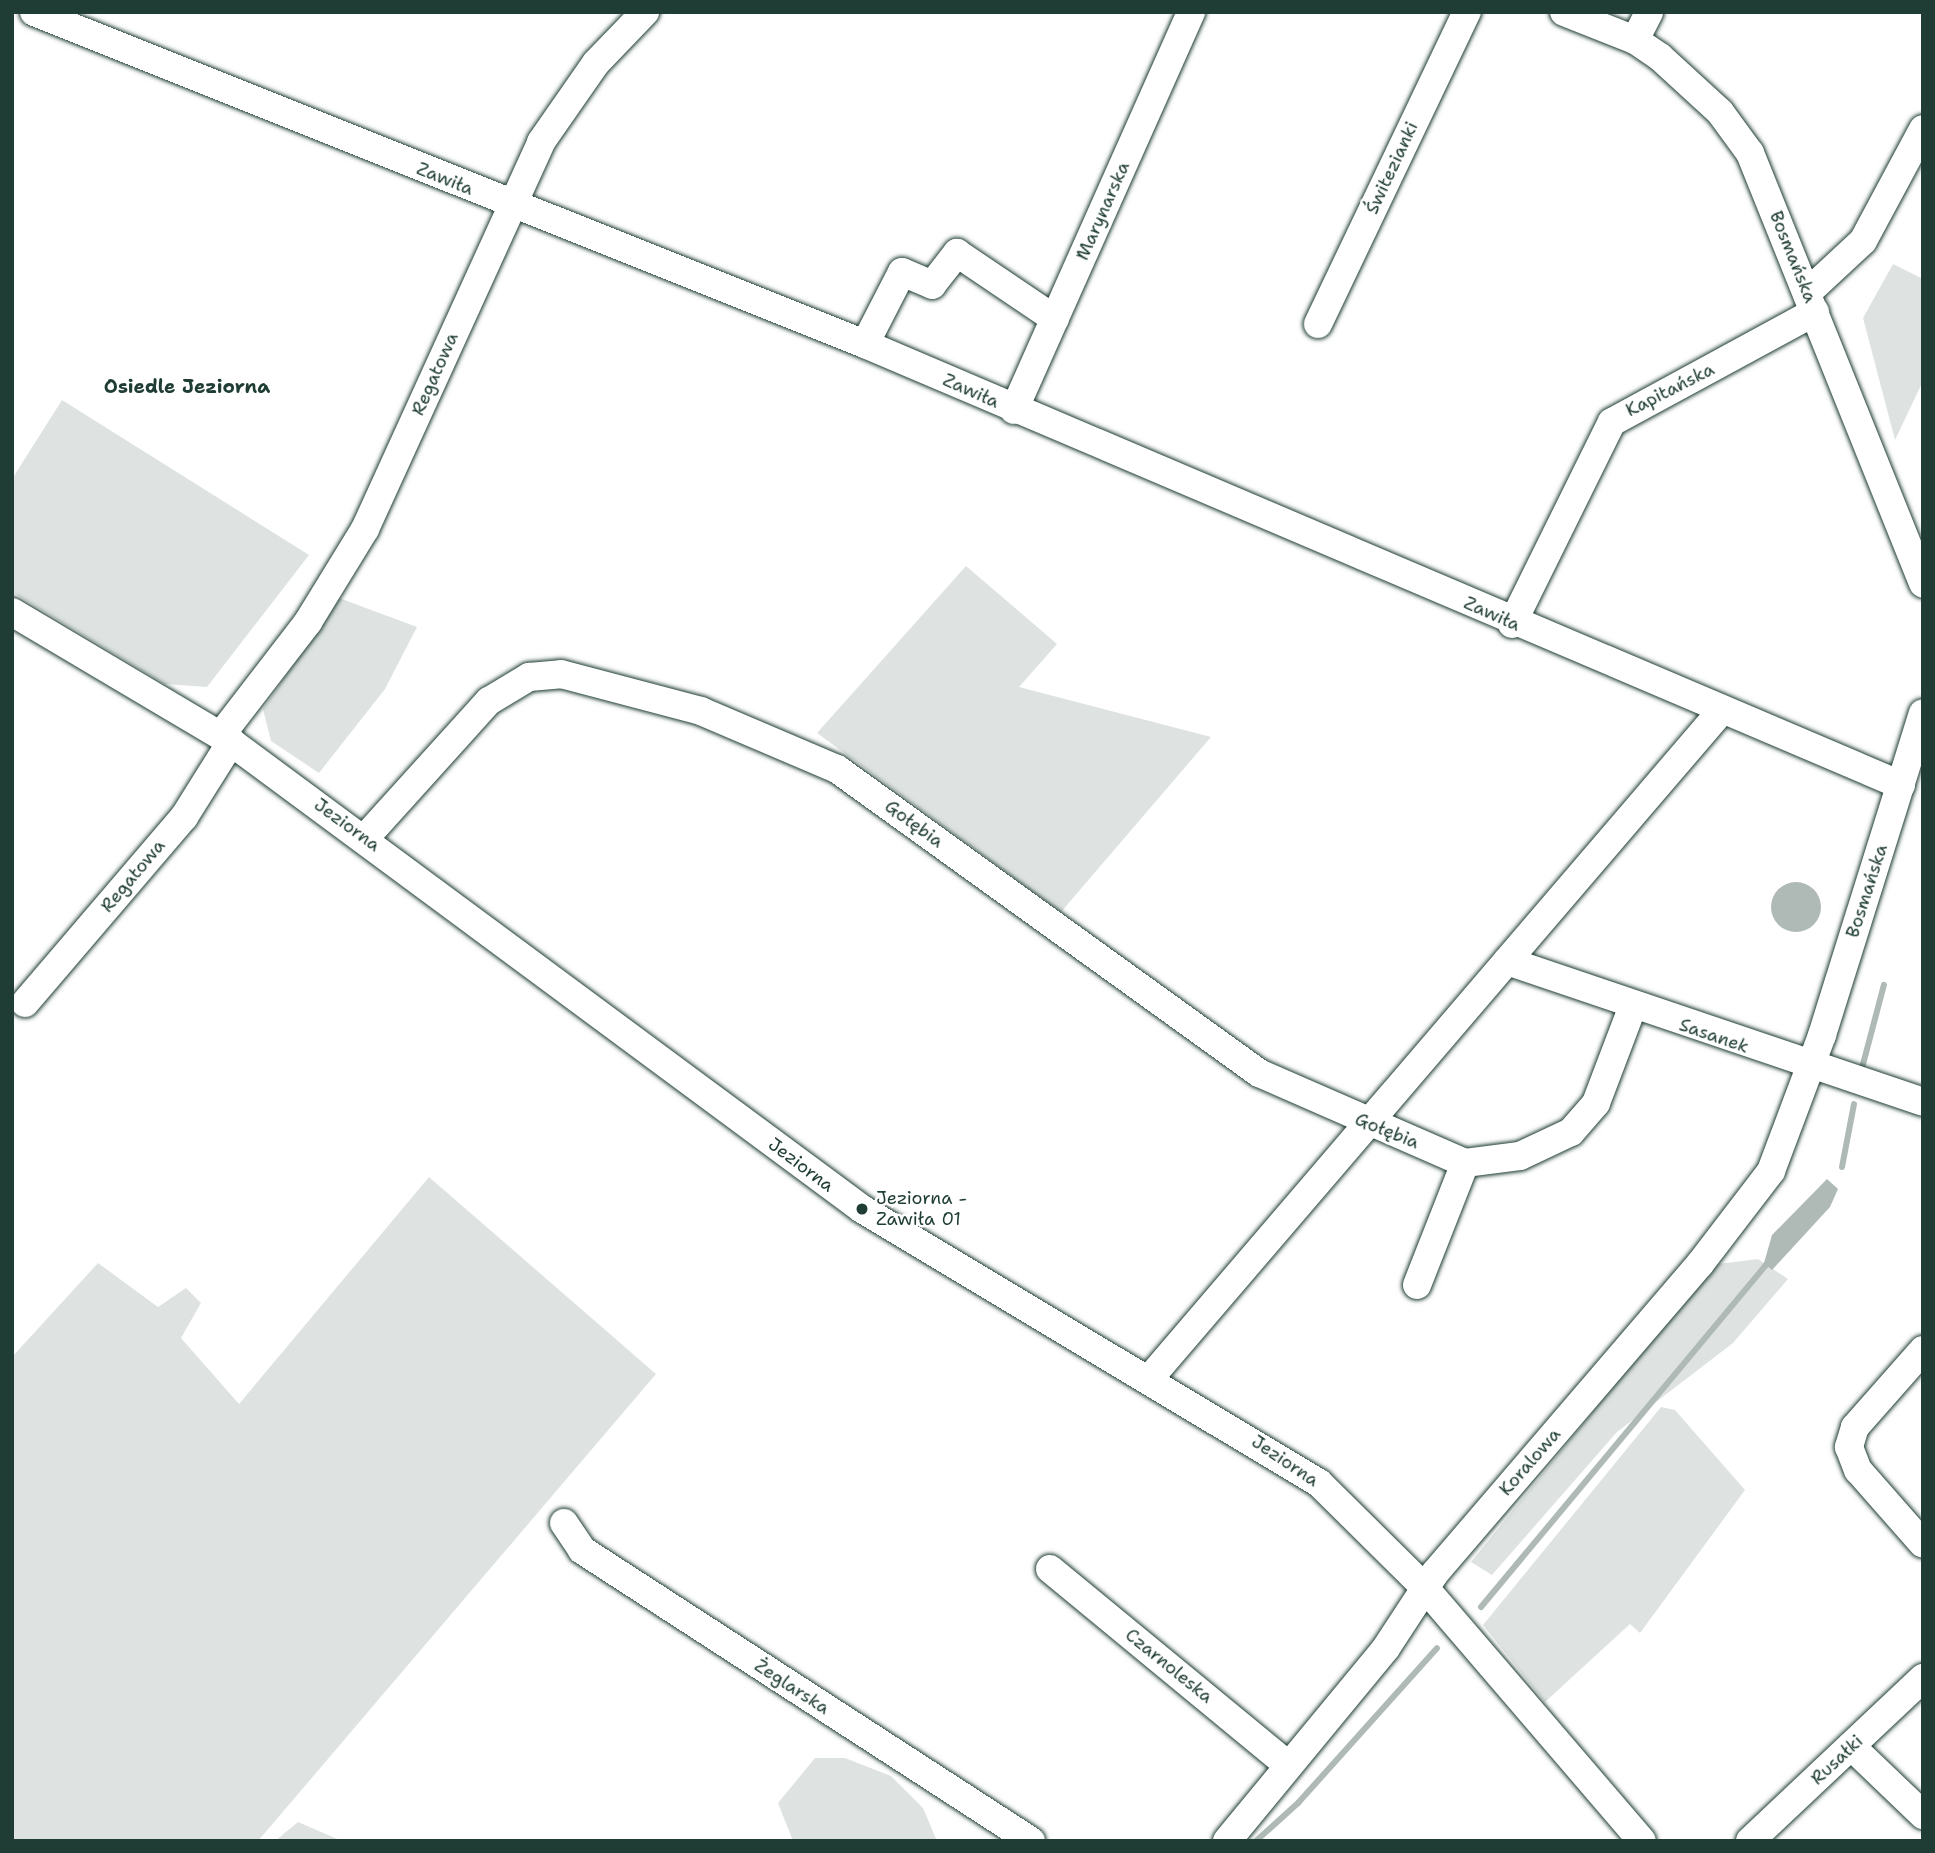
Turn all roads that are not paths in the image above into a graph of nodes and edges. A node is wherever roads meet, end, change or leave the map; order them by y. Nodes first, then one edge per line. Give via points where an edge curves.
1 (34, 12) edge
2 (645, 12) edge
3 (1191, 12) edge
4 (1467, 12) edge
5 (1564, 12) edge
6 (1649, 12) edge
7 (1635, 40) junction
8 (1923, 129) edge
9 (510, 206) junction
10 (1811, 302) junction
11 (1055, 319) junction
12 (1318, 324) dead end
13 (865, 344) junction
14 (1014, 410) junction
15 (1923, 584) edge
16 (12, 612) edge
17 (1512, 624) junction
18 (1722, 710) junction
19 (1923, 713) edge
20 (226, 738) junction
21 (1901, 785) junction
22 (365, 838) junction
23 (1507, 961) junction
24 (25, 1003) dead end
25 (1632, 1008) junction
26 (1810, 1069) junction
27 (1923, 1102) edge
28 (1371, 1124) junction
29 (1465, 1163) junction
30 (1417, 1285) dead end
31 (1923, 1350) edge
32 (1150, 1378) junction
33 (564, 1523) dead end
34 (1923, 1544) edge
35 (1050, 1569) dead end
36 (1425, 1588) junction
37 (1923, 1678) edge
38 (1852, 1746) junction
39 (1288, 1765) junction
40 (1923, 1815) edge
41 (1031, 1841) edge
42 (1227, 1841) edge
43 (1642, 1841) edge
44 (1750, 1841) edge

1 - 9 street, Zawiła
2 - 9 street, Regatowa via 566,104
3 - 11 street, Marynarska
4 - 12 street, Świtezianki
5 - 7 street, Bosmańska
6 - 7 street
7 - 10 street, Bosmańska via 1688,80 1736,131
8 - 10 street, Kapitańska via 1863,241
9 - 13 street, Zawiła
9 - 20 street, Regatowa via 365,529 308,622
10 - 15 street, Bosmańska
10 - 17 street, Kapitańska via 1612,422
11 - 13 street via 957,253 932,285 902,272
11 - 14 street, Marynarska
13 - 14 street, Zawiła
14 - 17 street, Zawiła
16 - 20 street, Jeziorna
17 - 18 street, Zawiła
18 - 21 street, Zawiła
18 - 23 street
19 - 21 street, Bosmańska
20 - 22 street, Jeziorna
20 - 24 street, Regatowa via 184,817
21 - 26 street, Bosmańska
22 - 28 street, Gołębia via 510,685 561,674 673,702 837,769 1224,1052 1308,1099
22 - 32 street, Jeziorna via 862,1209
23 - 25 street, Sasanek
23 - 28 street
25 - 26 street, Sasanek
25 - 29 street, Gołębia via 1596,1103 1571,1132 1520,1156
26 - 27 street, Sasanek
26 - 36 street, Koralowa via 1756,1194
28 - 29 street, Gołębia
28 - 32 street
29 - 30 street
31 - 34 street via 1855,1427 1849,1447 1858,1470
32 - 36 street, Jeziorna via 1319,1483
33 - 41 street, Żeglarska via 582,1550
35 - 39 street, Czarnoleska
36 - 39 street, Koralowa via 1386,1648
36 - 43 street, Jeziorna
37 - 38 street, Rusałki
38 - 40 street
38 - 44 street, Rusałki
39 - 42 street, Koralowa

